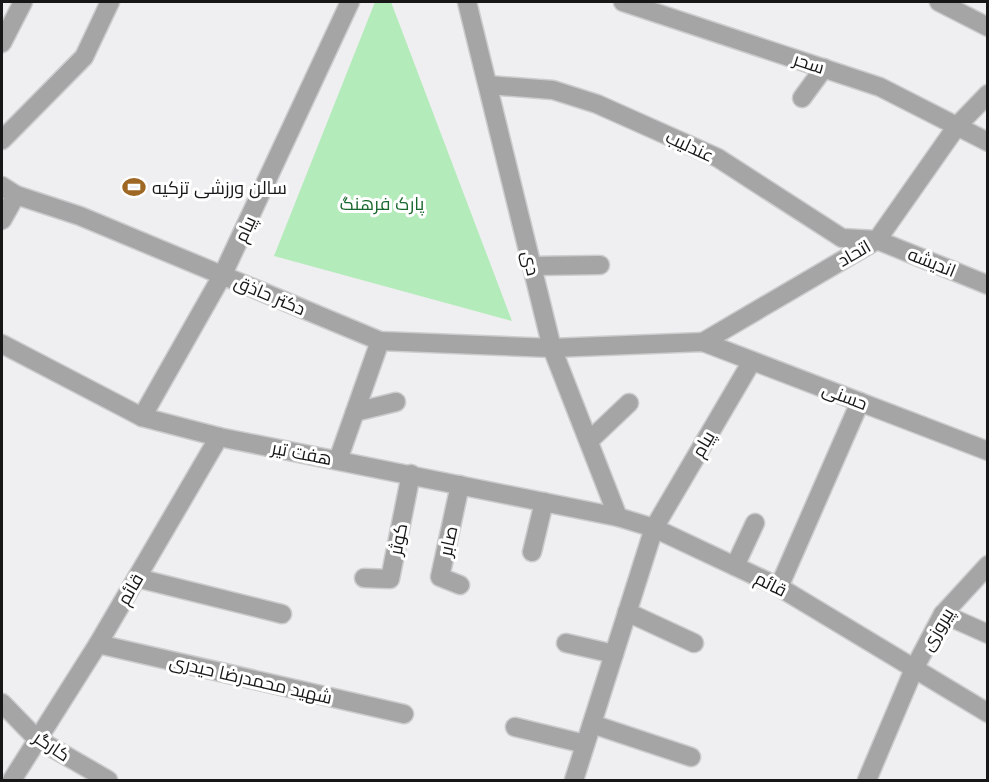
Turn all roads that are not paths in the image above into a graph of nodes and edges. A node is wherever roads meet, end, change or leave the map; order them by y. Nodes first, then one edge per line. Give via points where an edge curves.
1 (23, 2) edge
2 (110, 2) edge
3 (350, 2) edge
4 (467, 2) edge
5 (623, 2) edge
6 (939, 2) edge
7 (987, 27) edge
8 (2, 43) edge
9 (824, 68) junction
10 (488, 85) junction
11 (987, 94) edge
12 (802, 98) dead end
13 (957, 126) junction
14 (2, 140) edge
15 (987, 142) edge
16 (8, 190) edge
17 (2, 220) edge
18 (877, 240) junction
19 (600, 265) dead end
20 (532, 266) junction
21 (224, 274) junction
22 (987, 285) edge
23 (380, 341) junction
24 (703, 342) junction
25 (2, 344) edge
26 (552, 348) junction
27 (752, 361) junction
28 (396, 402) dead end
29 (860, 402) junction
30 (628, 403) dead end
31 (354, 412) junction
32 (142, 417) junction
33 (219, 437) junction
34 (589, 441) junction
35 (987, 451) edge
36 (338, 460) junction
37 (411, 474) junction
38 (460, 485) junction
39 (544, 502) junction
40 (618, 517) junction
41 (755, 523) dead end
42 (654, 528) junction
43 (532, 552) dead end
44 (987, 565) edge
45 (735, 566) junction
46 (137, 578) junction
47 (364, 578) dead end
48 (460, 585) dead end
49 (779, 587) junction
50 (627, 612) junction
51 (282, 614) dead end
52 (943, 614) junction
53 (987, 634) edge
54 (566, 643) dead end
55 (694, 643) dead end
56 (98, 644) junction
57 (614, 654) junction
58 (914, 669) junction
59 (2, 704) edge
60 (987, 713) edge
61 (404, 714) dead end
62 (592, 724) junction
63 (515, 726) dead end
64 (37, 739) junction
65 (585, 744) junction
66 (691, 757) dead end
67 (12, 780) edge
68 (108, 780) edge
69 (574, 780) edge
70 (867, 780) edge

1 - 8 street
2 - 14 street via 84,57
3 - 21 street, پیام
4 - 10 street, دی
5 - 9 street, سحر
6 - 7 street
9 - 12 street
9 - 13 street, سحر via 880,87
10 - 18 street, عندلیب via 553,90 597,104 718,158 842,238
10 - 20 street, دی
11 - 13 street, اتحاد
13 - 15 street, سحر
13 - 18 street, اتحاد
16 - 17 street
16 - 21 street, دکتر حاذق
18 - 22 street, اندیشه
18 - 24 street, اتحاد
19 - 20 street
20 - 26 street, دی
21 - 23 street, دکتر حاذق
21 - 32 street, پیام
23 - 26 street, دکتر حاذق
23 - 31 street
24 - 26 street, دکتر حاذق
24 - 27 street, حسنی
25 - 32 street, هفت تیر
26 - 34 street, دی
27 - 29 street, حسنی
27 - 42 street, پیام
28 - 31 street
29 - 35 street, حسنی
29 - 49 street
30 - 34 street
31 - 36 street
32 - 33 street, هفت تیر
33 - 36 street, هفت تیر
33 - 46 street, قائم
34 - 40 street, دی
36 - 37 street, هفت تیر
37 - 38 street, هفت تیر
37 - 47 street, کوثر via 390,579
38 - 39 street, هفت تیر
38 - 48 street, صابر via 440,577
39 - 40 street, هفت تیر
39 - 43 street
40 - 42 street, قائم
41 - 45 street
42 - 45 street, قائم
42 - 50 street, پیام
44 - 52 street, پیروزی
45 - 49 street, قائم
46 - 51 street
46 - 56 street, قائم
49 - 58 street, قائم
50 - 55 street
50 - 57 street, پیام
52 - 53 street
52 - 58 street, پیروزی
54 - 57 street
56 - 61 street, شهید محمدرضا حیدری
56 - 64 street, قائم
57 - 62 street, پیام
58 - 60 street
58 - 70 street, پیروزی
59 - 64 street, کارگر
62 - 65 street, پیام
62 - 66 street
63 - 65 street
64 - 67 street, قائم
64 - 68 street, کارگر
65 - 69 street, پیام

